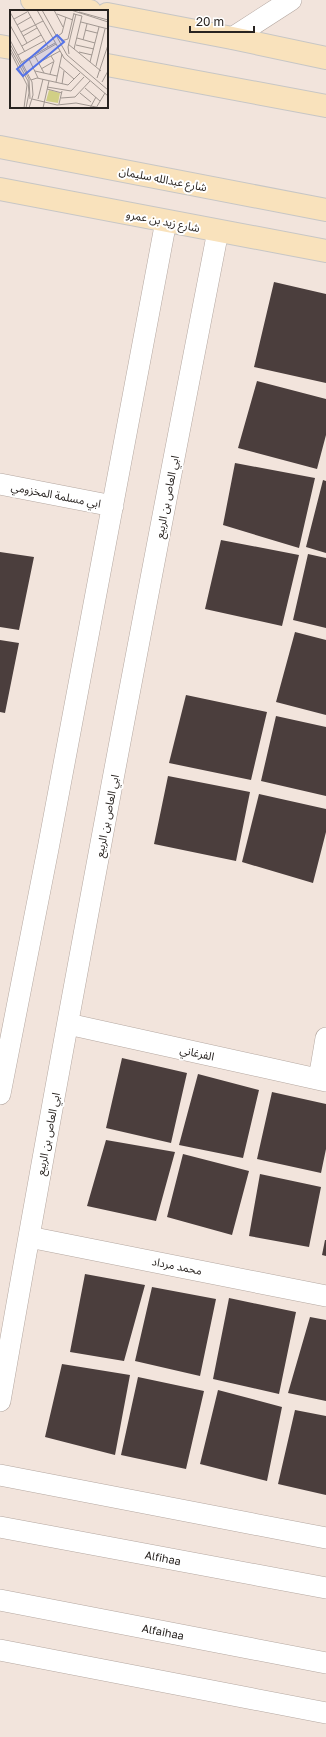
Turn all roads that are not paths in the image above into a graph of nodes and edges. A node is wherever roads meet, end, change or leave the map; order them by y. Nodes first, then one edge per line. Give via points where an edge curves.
1 (291, 0) edge
2 (43, 1) edge
3 (85, 10) edge
4 (108, 14) edge
5 (232, 38) junction
6 (0, 46) edge
7 (10, 48) edge
8 (326, 58) edge
9 (108, 65) edge
10 (326, 106) edge
11 (0, 147) edge
12 (0, 189) edge
13 (326, 210) edge
14 (166, 221) junction
15 (218, 231) junction
16 (326, 251) edge
17 (0, 484) edge
18 (113, 506) junction
19 (68, 1024) junction
20 (326, 1038) edge
21 (322, 1080) edge
22 (0, 1094) edge
23 (29, 1236) junction
24 (326, 1296) edge
25 (0, 1401) edge
26 (0, 1476) edge
27 (0, 1527) edge
28 (326, 1538) edge
29 (326, 1588) edge
30 (0, 1600) edge
31 (0, 1650) edge
32 (326, 1663) edge
33 (326, 1713) edge

1 - 5 street
2 - 3 main road
4 - 5 main road
5 - 8 main road
6 - 7 main road
9 - 10 main road
11 - 13 main road, شارع عبدالله سليمان
12 - 14 main road, شارع زيد بن عمرو
14 - 15 main road, شارع زيد بن عمرو
14 - 18 street
15 - 16 main road, شارع زيد بن عمرو
15 - 19 street, ابي العاص بن الربيع
17 - 18 street, ابي مسلمة المخزومي
18 - 22 street
19 - 21 street, الفرغاني
19 - 23 street, ابي العاص بن الربيع
20 - 21 street
23 - 24 street, محمد مرداد
23 - 25 street, ابي العاص بن الربيع
26 - 28 street
27 - 29 street, Alfihaa
30 - 32 street, Alfaihaa
31 - 33 street

